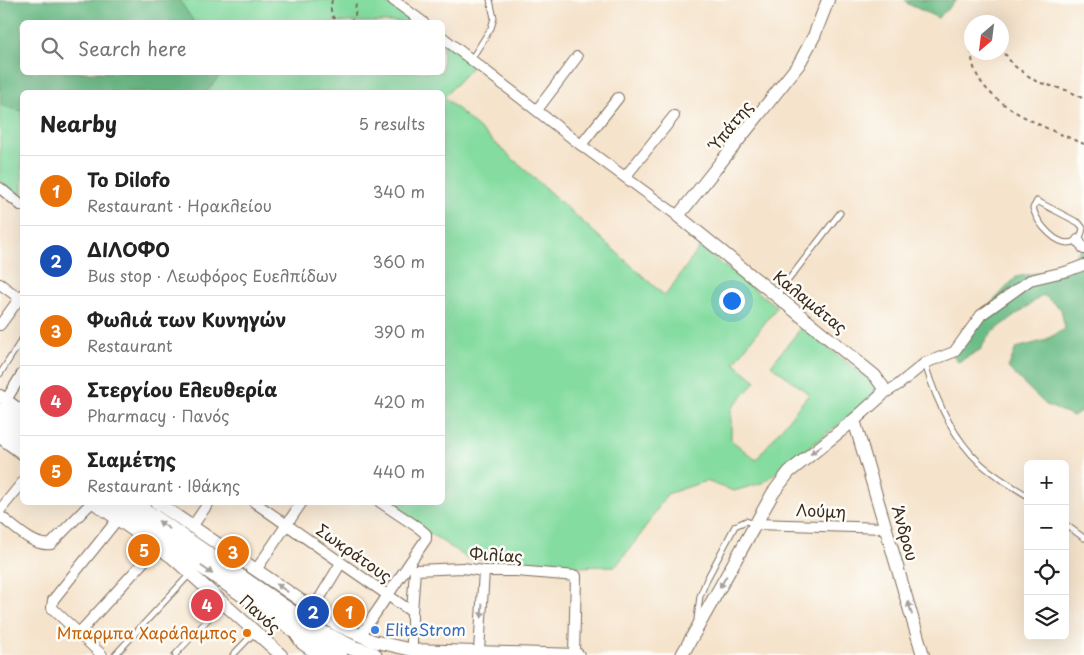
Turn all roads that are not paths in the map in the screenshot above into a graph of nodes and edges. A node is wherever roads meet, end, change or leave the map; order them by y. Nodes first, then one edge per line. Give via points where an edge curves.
1 (392, 0) edge
2 (828, 0) edge
3 (489, 1) edge
4 (420, 20) edge
5 (445, 39) edge
6 (577, 57) dead end
7 (472, 58) junction
8 (618, 98) dead end
9 (537, 110) junction
10 (674, 116) dead end
11 (582, 145) junction
12 (625, 177) junction
13 (0, 188) edge
14 (20, 204) edge
15 (840, 213) dead end
16 (678, 216) junction
17 (1081, 244) edge
18 (1084, 264) edge
19 (0, 284) edge
20 (776, 296) junction
21 (20, 297) edge
22 (20, 300) edge
23 (0, 324) edge
24 (20, 342) edge
25 (925, 363) junction
26 (0, 374) edge
27 (20, 377) edge
28 (882, 396) junction
29 (2, 402) edge
30 (20, 411) edge
31 (854, 420) junction
32 (20, 424) edge
33 (1, 437) edge
34 (20, 442) edge
35 (20, 451) edge
36 (20, 485) edge
37 (1024, 493) edge
38 (90, 505) edge
39 (102, 505) edge
40 (114, 505) edge
41 (160, 505) edge
42 (208, 505) edge
43 (258, 505) edge
44 (300, 505) edge
45 (384, 505) edge
46 (0, 510) edge
47 (124, 512) edge
48 (0, 516) edge
49 (756, 524) junction
50 (286, 525) junction
51 (1069, 527) edge
52 (886, 528) junction
53 (196, 530) junction
54 (1084, 538) edge
55 (157, 547) junction
56 (176, 554) junction
57 (206, 554) junction
58 (341, 563) junction
59 (411, 568) junction
60 (484, 571) junction
61 (190, 574) junction
62 (248, 582) junction
63 (388, 595) junction
64 (227, 607) junction
65 (313, 609) junction
66 (412, 612) junction
67 (292, 628) junction
68 (334, 631) junction
69 (256, 632) junction
70 (79, 633) junction
71 (360, 636) junction
72 (412, 650) junction
73 (479, 651) junction
74 (102, 655) edge
75 (115, 655) edge
76 (175, 655) edge
77 (234, 655) edge
78 (281, 655) edge
79 (319, 655) edge
80 (340, 655) edge
81 (374, 655) edge
82 (576, 655) edge
83 (682, 655) edge
84 (923, 655) edge

1 - 4 street
2 - 16 street, Ύπάτης via 807,53 787,82
3 - 7 lane via 494,18 492,28
5 - 7 street, Καλαμάτας
6 - 9 street
7 - 9 street, Καλαμάτας
8 - 11 street
9 - 11 street, Καλαμάτας
10 - 12 street
11 - 12 street, Καλαμάτας
12 - 16 street, Καλαμάτας
13 - 14 street
15 - 20 lane
16 - 20 street, Καλαμάτας
17 - 17 lane via 1083,228 1079,223 1037,201 1033,208 1035,216 1052,236 1068,244
18 - 25 street via 1030,280 981,315 954,352
19 - 21 street
20 - 28 street, Καλαμάτας via 875,376 883,387
22 - 23 street
24 - 26 lane
25 - 28 street
25 - 37 lane via 938,400 964,446 981,464
27 - 29 street
28 - 31 street
29 - 30 street
29 - 32 main road
31 -> 49 street via 783,478
31 - 52 street, Άνδρου
33 - 34 main road
33 - 35 street
36 - 46 street
38 - 48 street via 51,544 45,545 34,541
39 - 47 street, Πανός
40 - 47 main road
41 - 53 street
42 - 53 street
43 - 50 street, Σωκράτους
44 - 50 street
45 - 59 street via 426,534
47 - 55 street, Πανός
47 - 56 main road
57 -> 47 main road
47 - 70 street via 52,600 52,608
49 - 52 street, Λούμη
49 - 83 street
50 - 58 street, Σωκράτους
50 - 62 street
51 - 54 lane
84 -> 52 street, Άνδρου
53 - 57 street
53 - 62 street
55 - 56 street, Πανός
55 - 70 street
56 - 61 street, Πανός
56 -> 62 main road
57 - 62 main road
58 - 63 street, Σωκράτους
58 - 65 street
59 - 60 street, Φιλίας
59 - 63 street
59 - 66 street
60 -> 73 street
60 - 82 street, Φιλίας via 576,576
61 - 64 street, Πανός
61 - 75 lane
62 - 64 street via 236,603
65 -> 62 street
62 - 67 main road
62 - 68 main road
63 - 66 street, Σωκράτους
63 - 71 street
64 - 69 street, Πανός
64 - 76 lane
65 - 68 street
66 - 72 street
67 - 79 street via 302,642
67 - 80 main road
68 - 71 street
68 - 81 main road via 353,648
69 - 77 lane
69 - 78 street, Πανός
70 - 74 street
71 - 72 street
72 - 73 street
73 - 82 street

